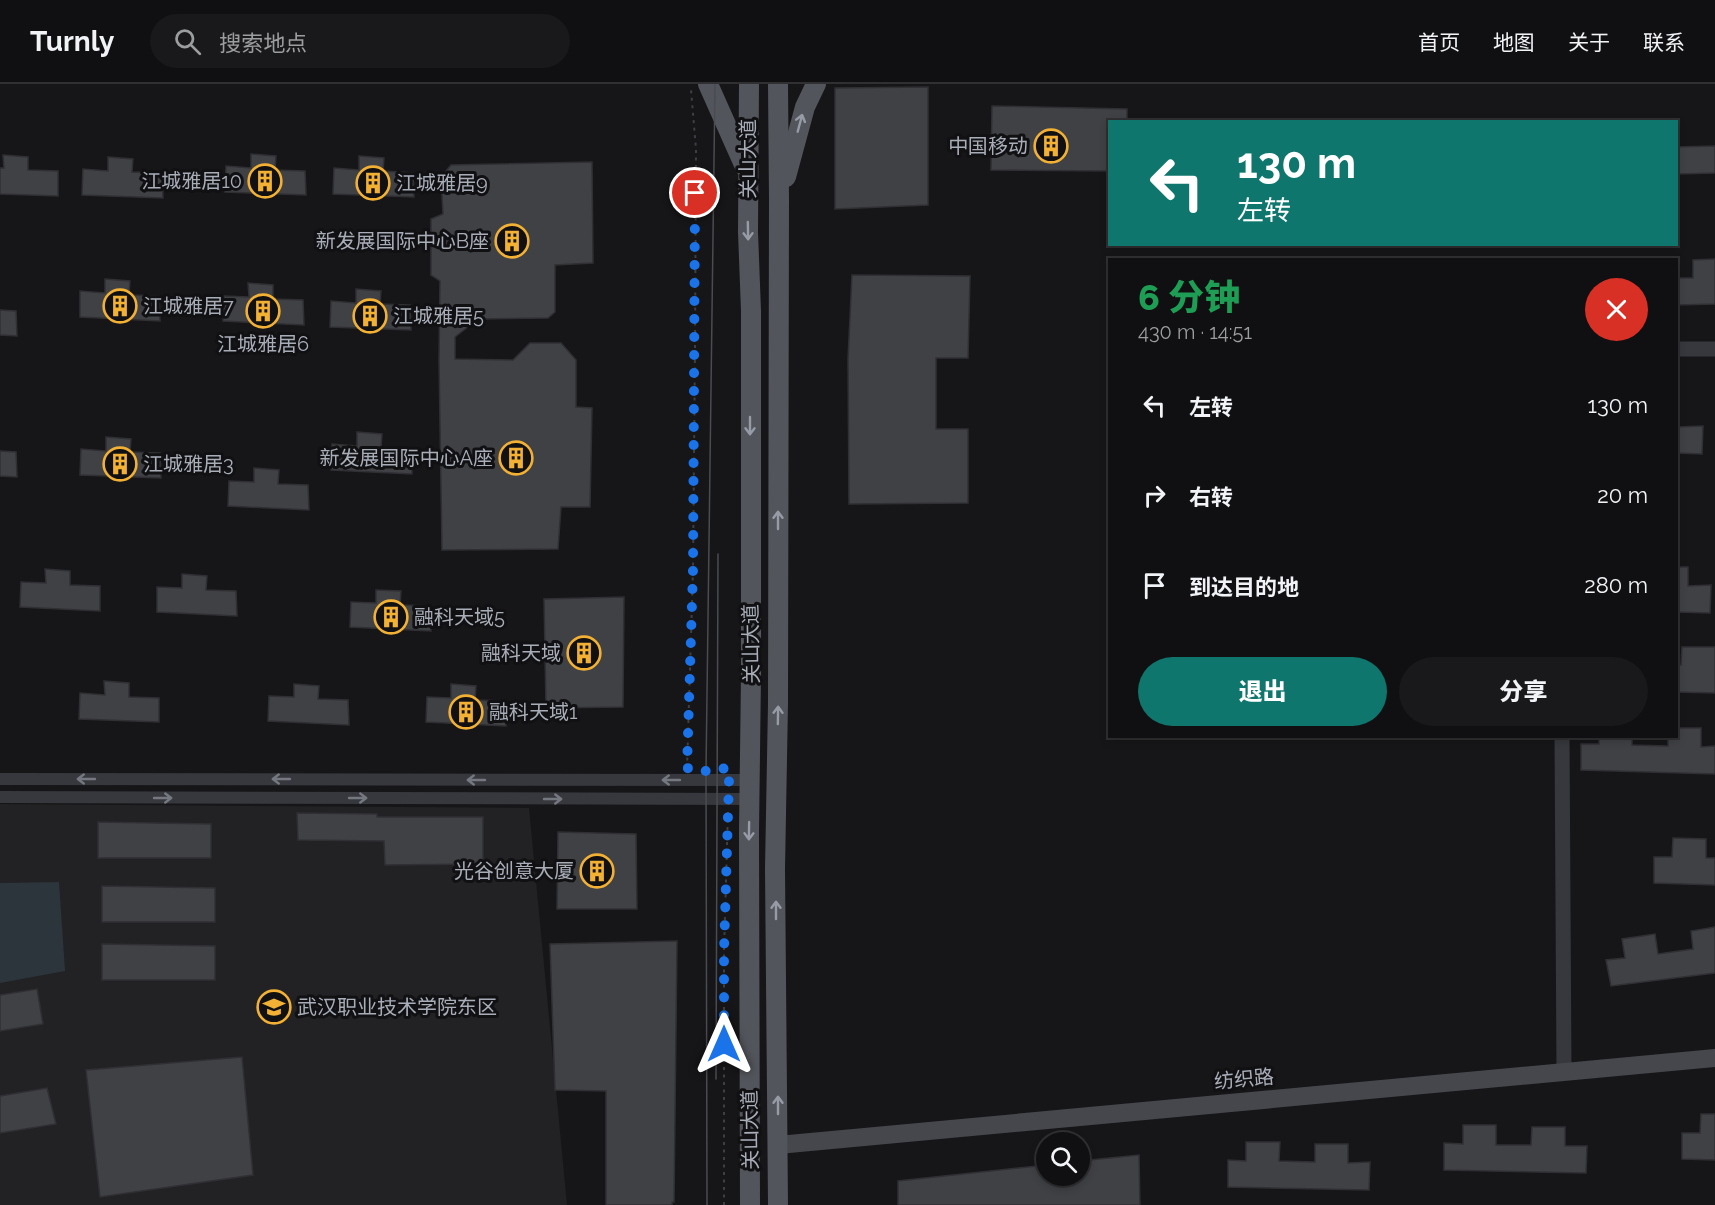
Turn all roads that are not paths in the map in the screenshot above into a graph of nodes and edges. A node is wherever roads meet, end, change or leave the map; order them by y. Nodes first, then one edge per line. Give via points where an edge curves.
1 (708, 84) edge
2 (749, 84) edge
3 (778, 84) edge
4 (816, 84) edge
5 (747, 172) junction
6 (779, 200) junction
7 (1678, 349) edge
8 (1715, 349) edge
9 (1562, 738) edge
10 (0, 779) edge
11 (750, 790) junction
12 (0, 797) edge
13 (1715, 1058) edge
14 (1564, 1072) junction
15 (778, 1145) junction
16 (750, 1205) edge
17 (777, 1205) edge

1 - 5 main road
2 - 5 main road, 关山大道
3 - 6 main road, 关山大道
6 -> 4 main road via 805,107
5 -> 11 main road, 关山大道 via 751,311
15 -> 6 main road, 关山大道
7 - 8 street
9 - 14 street
11 -> 10 street
12 -> 11 street via 728,799
11 -> 16 main road, 关山大道
13 - 14 main road, 纺织路
14 - 15 main road, 纺织路
15 - 17 main road, 关山大道

